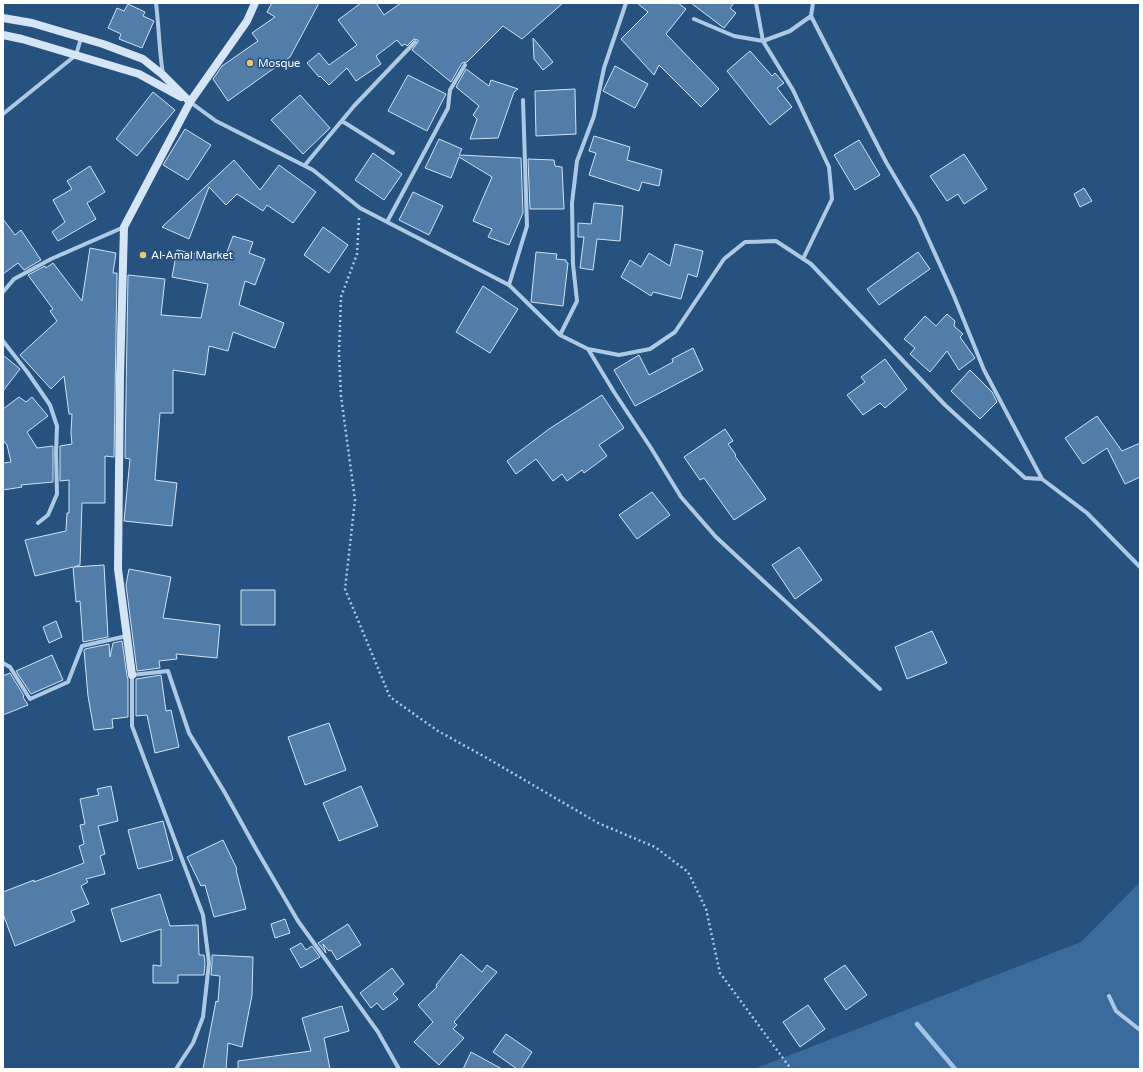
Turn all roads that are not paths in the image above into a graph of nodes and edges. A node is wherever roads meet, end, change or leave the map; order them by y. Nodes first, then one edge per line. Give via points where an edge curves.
1 (156, 3) edge
2 (255, 3) edge
3 (626, 3) edge
4 (756, 3) edge
5 (813, 3) edge
6 (811, 16) junction
7 (3, 18) edge
8 (694, 19) dead end
9 (3, 35) edge
10 (82, 37) junction
11 (763, 41) junction
12 (415, 42) dead end
13 (76, 56) junction
14 (466, 65) dead end
15 (163, 75) junction
16 (523, 100) dead end
17 (190, 102) junction
18 (3, 114) edge
19 (342, 120) junction
20 (393, 153) dead end
21 (305, 165) junction
22 (387, 222) junction
23 (124, 228) junction
24 (803, 259) junction
25 (509, 285) junction
26 (3, 292) edge
27 (560, 335) junction
28 (3, 341) edge
29 (588, 349) junction
30 (1042, 479) junction
31 (38, 523) dead end
32 (1140, 567) edge
33 (127, 636) junction
34 (3, 663) edge
35 (132, 675) junction
36 (880, 689) dead end
37 (1109, 996) dead end
38 (1140, 1030) edge
39 (176, 1069) edge
40 (398, 1069) edge

1 - 15 street
2 - 17 street via 247,20
3 - 27 street via 604,68 594,116 577,161 572,211 577,300
4 - 11 street
5 - 6 street
6 - 11 street via 790,31
6 - 30 street via 886,162 918,216 984,370
7 - 10 street
8 - 11 street via 734,36
9 - 13 street
10 - 13 street
10 - 15 street via 143,59
11 - 24 street via 793,90 829,167 832,199
12 - 19 street
13 - 17 street via 139,74
13 - 18 street
14 - 22 street via 450,90 448,108
15 - 17 street
16 - 25 street via 527,226
17 - 21 street via 216,121
17 - 23 street
19 - 20 street
19 - 21 street
21 - 22 street via 360,208
22 - 25 street
23 - 26 street via 51,259 14,279
23 - 33 street via 118,569
24 - 29 street via 776,241 745,242 724,259 675,332 650,349 620,355
24 - 30 street via 811,264 945,405 1025,478
25 - 27 street
27 - 29 street
28 - 31 street via 50,405 57,426 57,494 48,515
29 - 36 street via 681,497 716,536
30 - 32 street via 1087,513
33 - 34 street via 82,646 68,682 30,699 10,667
33 - 35 street
35 - 39 street via 132,726 203,915 209,963 203,1016 193,1043
35 - 40 street via 168,671 189,733 226,793 256,849 298,921 378,1032
37 - 38 street via 1116,1011

